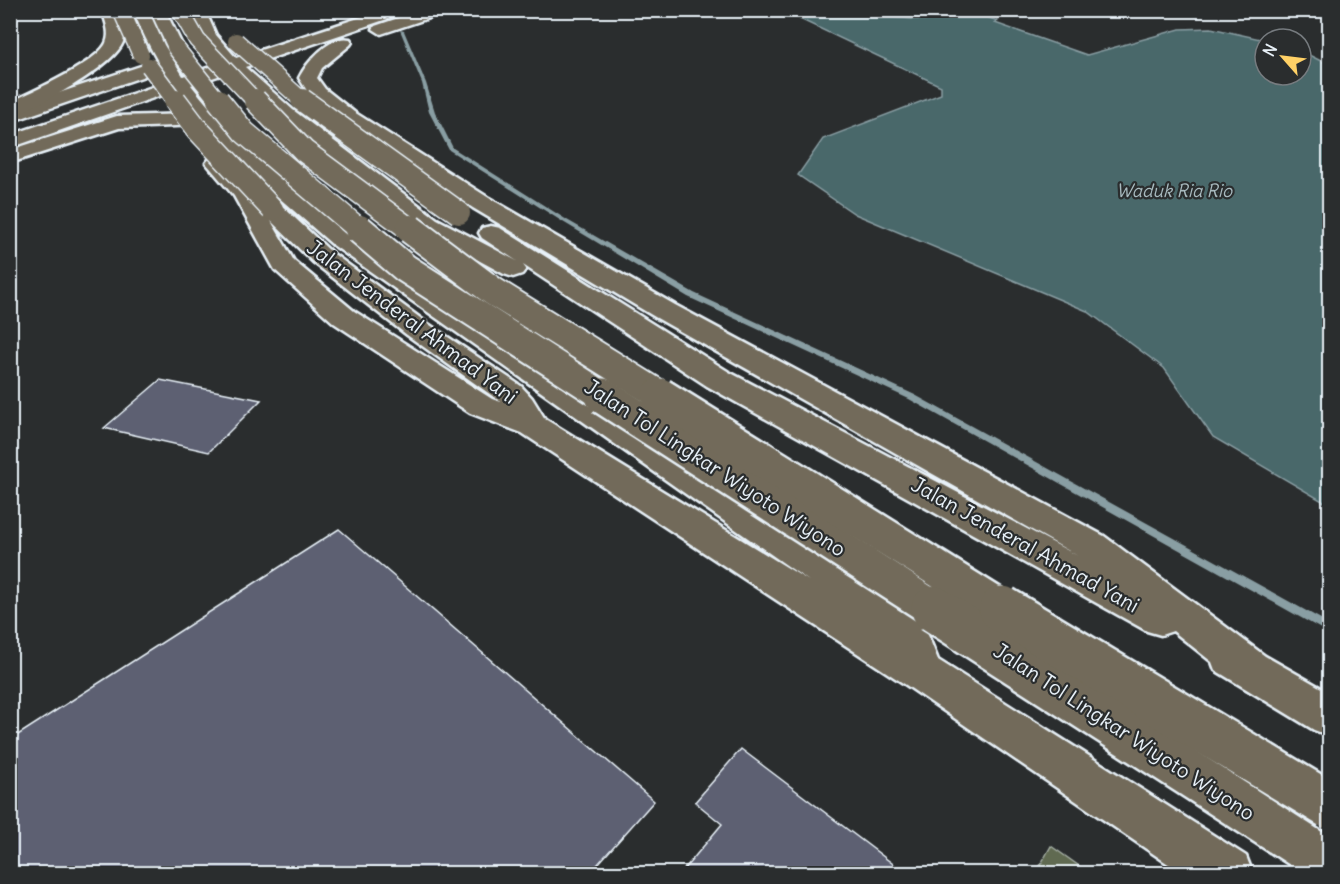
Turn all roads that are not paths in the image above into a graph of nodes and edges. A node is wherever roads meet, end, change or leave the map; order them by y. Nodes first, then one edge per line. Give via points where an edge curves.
1 (109, 10) edge
2 (121, 10) edge
3 (140, 10) edge
4 (180, 10) edge
5 (197, 10) edge
6 (213, 10) edge
7 (400, 10) edge
8 (439, 10) edge
9 (317, 21) dead end
10 (153, 23) edge
11 (355, 24) edge
12 (232, 37) junction
13 (157, 64) junction
14 (198, 64) junction
15 (233, 65) junction
16 (179, 83) junction
17 (29, 101) junction
18 (273, 102) junction
19 (10, 110) edge
20 (10, 116) edge
21 (209, 119) junction
22 (10, 142) edge
23 (235, 148) junction
24 (10, 157) edge
25 (253, 164) junction
26 (244, 194) junction
27 (718, 379) junction
28 (533, 426) junction
29 (1250, 668) junction
30 (921, 672) junction
31 (1329, 716) edge
32 (1329, 806) edge
33 (1329, 864) edge
34 (1228, 873) edge

1 - 17 main road via 115,30 111,48 81,72
2 - 13 main road, bridge via 141,55
3 - 10 main road
4 - 32 main road, Jalan Tol Lingkar Wiyoto Wiyono, bridge via 197,40 304,151 494,292 1008,612
5 - 12 main road via 209,36
6 - 12 main road
7 - 11 main road
8 - 11 main road via 423,16
9 - 11 main road
10 - 13 main road
10 - 17 main road via 111,65
10 - 33 main road, Jalan Tol Lingkar Wiyoto Wiyono, bridge via 244,132 405,268
11 - 15 main road
11 - 18 main road via 289,71
11 - 29 main road via 314,65 308,78 318,93 347,116 655,305 1091,546
12 - 13 main road
12 - 14 main road
12 - 15 main road, Jalan Jenderal Ahmad Yani
12 - 27 main road, Jalan Jenderal Ahmad Yani, bridge via 310,107 459,213
13 - 14 main road
13 - 16 main road, Jalan Jenderal Ahmad Yani
13 - 20 main road
13 - 28 main road, Jalan Jenderal Ahmad Yani, bridge via 211,144 272,209 322,257 510,393
14 - 15 main road
14 - 16 main road
15 - 16 main road
15 - 18 main road, Jalan Jenderal Ahmad Yani
16 - 21 main road, Jalan Jenderal Ahmad Yani
16 - 22 main road
17 - 19 main road
18 - 27 main road, Jalan Jenderal Ahmad Yani via 429,224
21 - 23 main road, Jalan Jenderal Ahmad Yani
21 - 24 main road via 117,122
23 - 25 main road, Jalan Jenderal Ahmad Yani
23 - 26 main road via 217,163
25 - 26 main road
25 - 30 main road, Jalan Jenderal Ahmad Yani via 342,240 901,624
26 - 28 main road via 284,265 344,317 481,406
27 - 29 main road, Jalan Jenderal Ahmad Yani
28 - 30 main road, Jalan Jenderal Ahmad Yani
29 - 31 main road, Jalan Jenderal Ahmad Yani
30 - 34 main road, Jalan Jenderal Ahmad Yani

